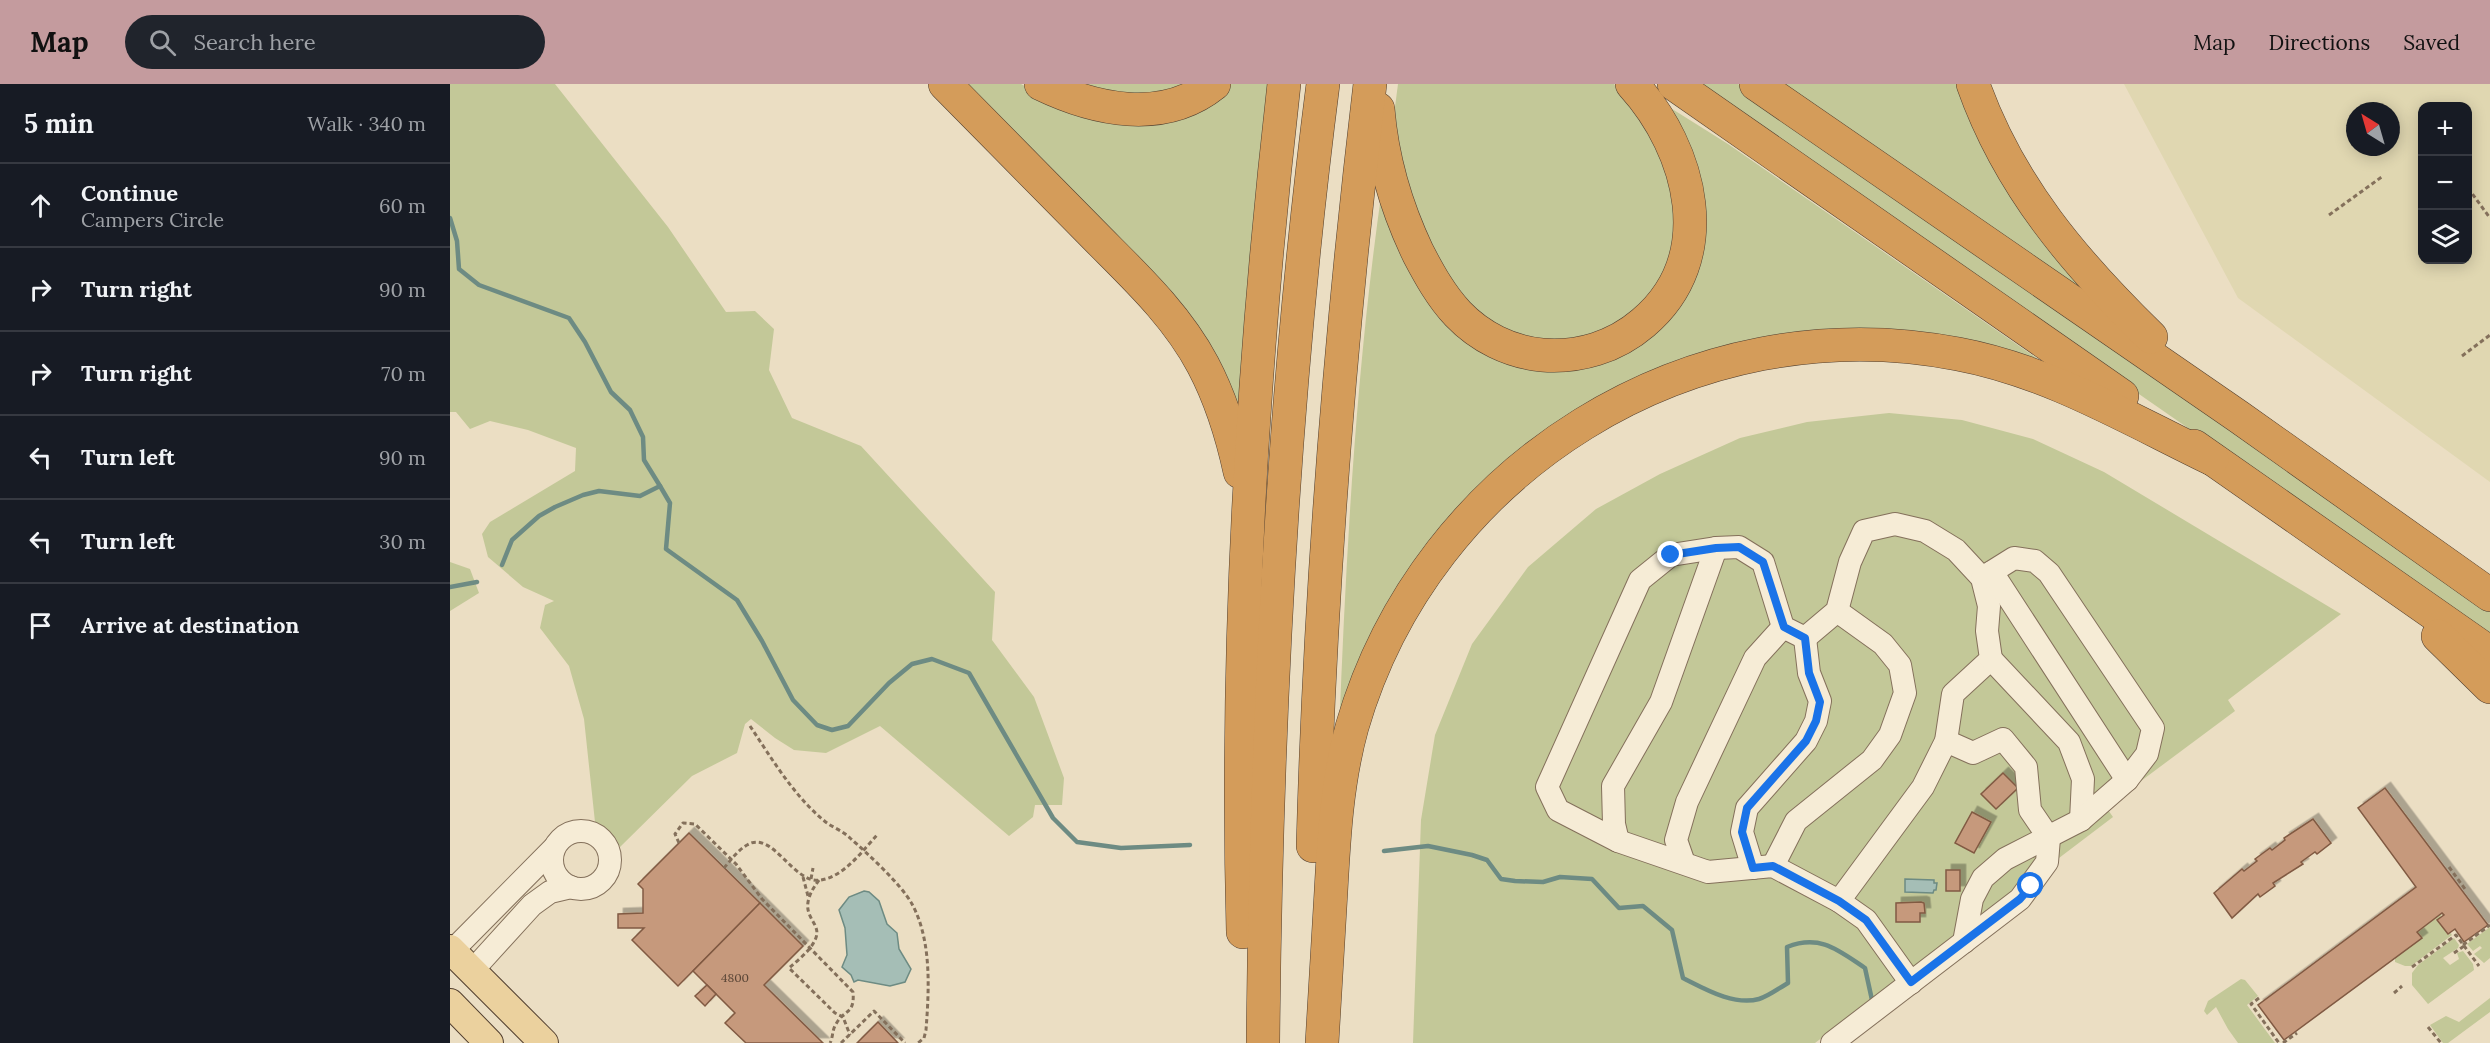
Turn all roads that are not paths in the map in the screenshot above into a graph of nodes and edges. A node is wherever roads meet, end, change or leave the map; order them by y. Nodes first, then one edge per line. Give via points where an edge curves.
1 (945, 84) edge
2 (1041, 84) edge
3 (1214, 84) edge
4 (1284, 84) edge
5 (1323, 84) edge
6 (1370, 84) edge
7 (1376, 84) edge
8 (1632, 84) edge
9 (1674, 84) edge
10 (1756, 84) edge
11 (1973, 84) edge
12 (2239, 417) junction
13 (2212, 459) junction
14 (2405, 534) junction
15 (1245, 546) junction
16 (1716, 548) junction
17 (2358, 561) junction
18 (1987, 575) junction
19 (2490, 581) edge
20 (2490, 595) edge
21 (1837, 611) junction
22 (1784, 627) junction
23 (1805, 638) junction
24 (2490, 653) edge
25 (1991, 659) junction
26 (2490, 687) edge
27 (1946, 741) junction
28 (2127, 780) junction
29 (2080, 820) junction
30 (2049, 838) junction
31 (1618, 841) junction
32 (554, 848) junction
33 (1684, 863) junction
34 (1763, 867) junction
35 (571, 887) junction
36 (1839, 901) junction
37 (1964, 942) junction
38 (456, 956) edge
39 (1911, 982) junction
40 (450, 996) edge
41 (450, 1003) edge
42 (489, 1043) edge
43 (544, 1043) edge
44 (1247, 1043) edge
45 (1263, 1043) edge
46 (1309, 1043) edge
47 (1322, 1043) edge
48 (1832, 1043) edge

1 - 15 highway via 1135,276 1181,330 1211,383 1232,439 1240,473
2 - 3 highway via 1089,103 1143,110 1189,99
4 - 15 highway via 1255,375
5 - 45 highway via 1300,292 1277,605 1264,915
6 - 46 highway via 1330,500 1315,769
7 - 8 highway via 1386,161 1399,207 1426,269 1446,301 1476,330 1496,342 1532,354 1555,356 1592,351 1634,331 1667,298 1685,260 1691,219 1683,171 1658,117
9 - 13 highway
10 - 12 highway
11 - 12 highway via 1998,143 2048,225 2080,265 2151,338
12 - 14 highway
13 - 17 highway
13 - 47 highway via 2041,376 1956,353 1868,345 1781,350 1689,373 1621,402 1565,434 1483,502 1454,535 1407,602 1366,687 1350,738 1335,821
14 - 19 highway
14 - 20 highway
15 - 44 highway via 1241,850
16 - 22 street via 1739,547 1763,562
16 - 31 street via 1661,702 1613,786
16 - 31 street via 1671,555 1640,580 1547,786 1558,810
17 - 24 highway
17 - 26 highway
18 - 21 street via 1925,531 1895,524 1864,531 1850,562
18 - 25 street
18 - 28 street
18 - 28 street via 2014,558 2035,561 2049,573 2153,728 2147,754
21 - 23 street
21 - 34 street via 1883,644 1900,665 1905,693 1890,735 1872,760 1796,821
22 - 23 street
22 - 33 street via 1755,658 1687,802 1676,840
23 - 34 street via 1809,673 1820,702 1816,721 1806,741 1747,808 1742,832
25 - 27 street via 1953,694
25 - 29 street via 2070,742 2083,778
27 - 30 street via 1974,753 2003,739 2026,767 2030,810
27 - 36 street via 1923,787
28 - 29 street
29 - 30 street
30 - 37 street via 2047,862 2020,899
30 - 37 street via 2005,859 1983,878 1972,899
31 - 33 street
32 - 35 street via 556,876
32 - 35 street via 575,831 593,833 607,846 610,865 599,882 580,889
32 - 38 street
33 - 34 street via 1708,872
34 - 36 street
35 - 38 street via 550,892
36 - 39 street via 1866,920
37 - 39 street
38 - 40 main road
38 - 43 main road
39 - 48 street
41 - 42 main road

